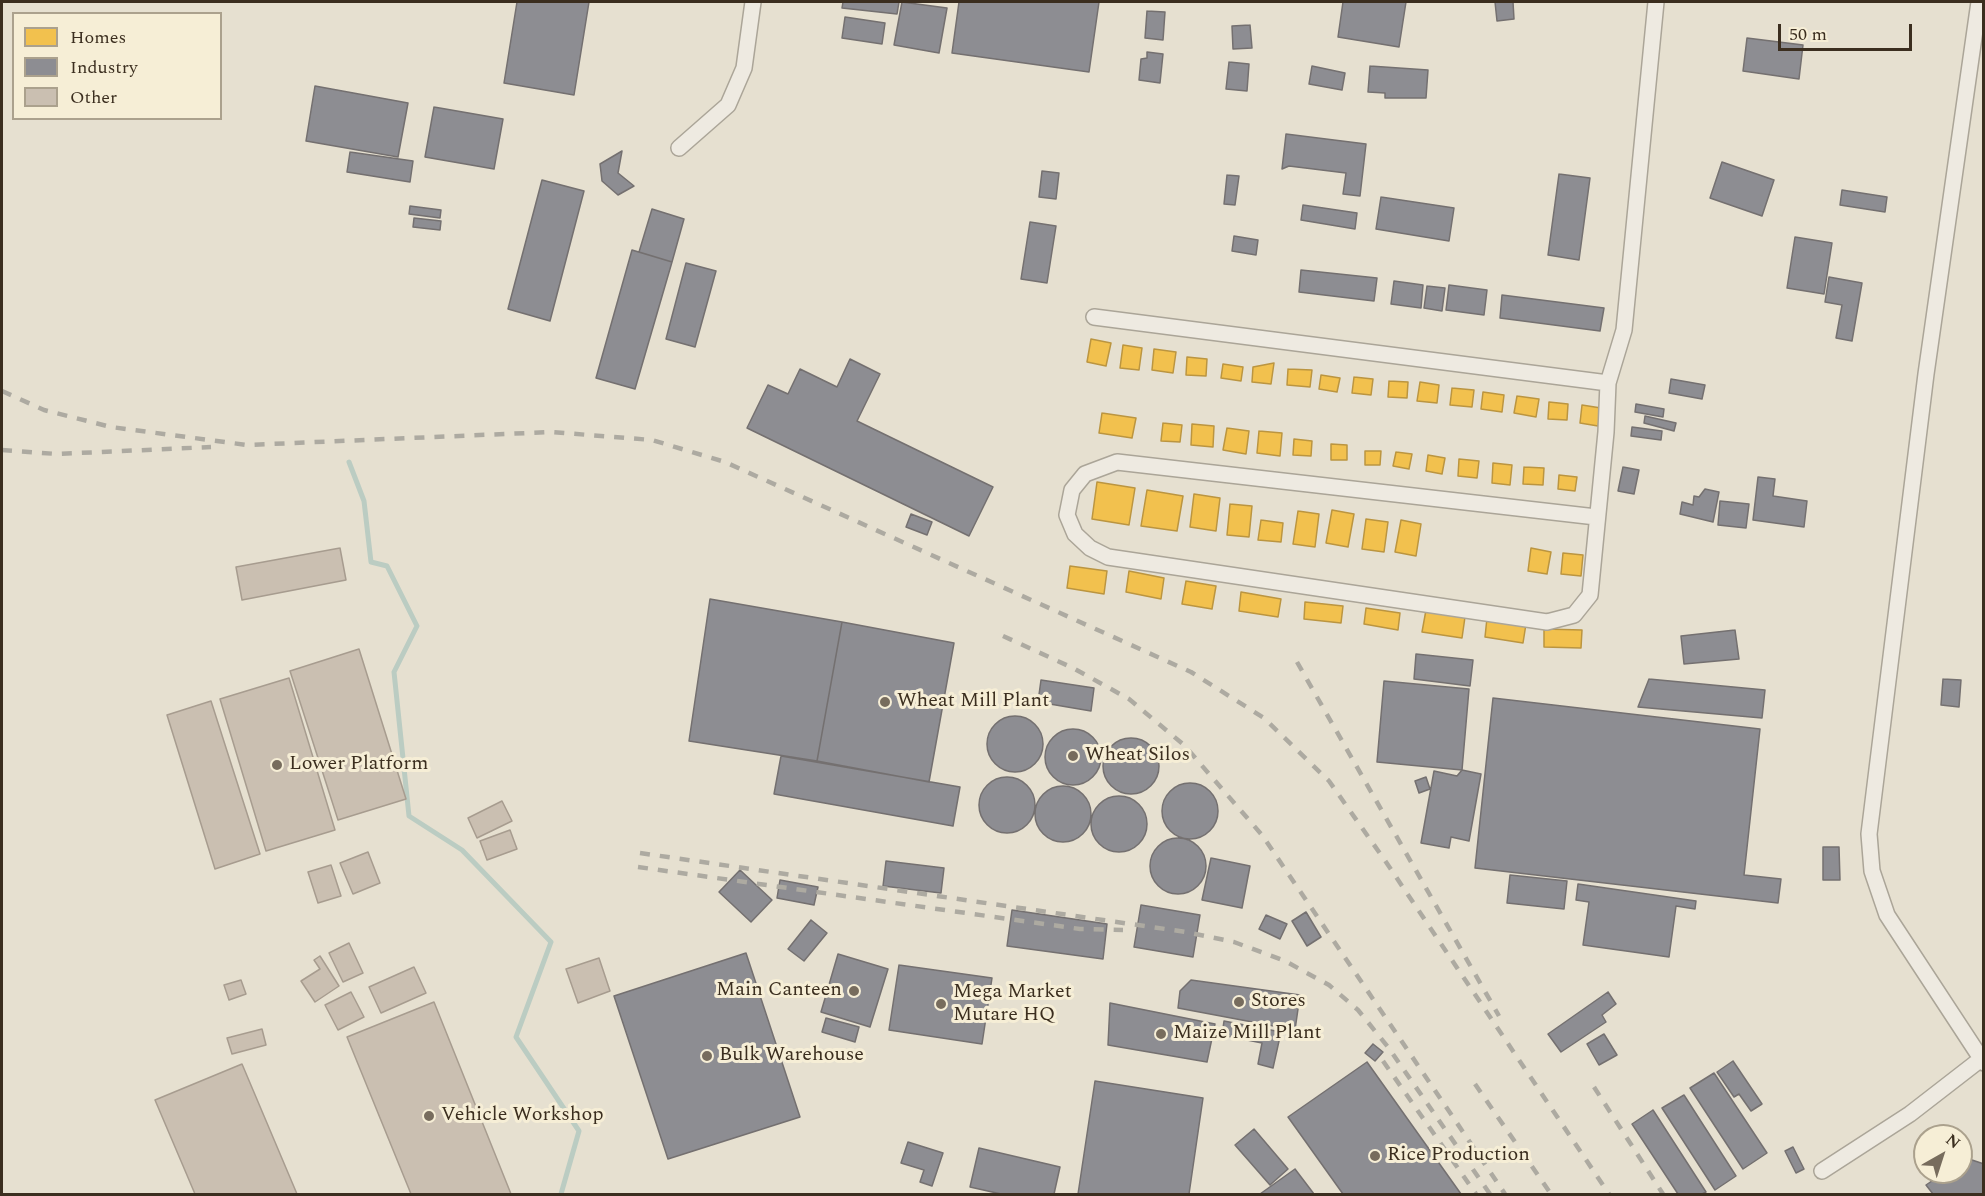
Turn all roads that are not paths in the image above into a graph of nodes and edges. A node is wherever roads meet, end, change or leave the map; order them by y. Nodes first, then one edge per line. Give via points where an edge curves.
1 (753, 2) edge
2 (1656, 2) edge
3 (1978, 2) edge
4 (679, 148) dead end
5 (1094, 317) dead end
6 (1608, 383) junction
7 (1596, 517) junction
8 (1982, 1061) edge
9 (1822, 1172) dead end

1 - 4 street via 744,68 728,105
2 - 6 street via 1624,330
3 - 8 street via 1926,374 1869,834 1872,871 1887,915
5 - 6 street
6 - 7 street
7 - 7 street via 1590,595 1574,615 1547,622 1108,557 1075,534 1067,514 1072,490 1085,474 1117,462
8 - 9 street

